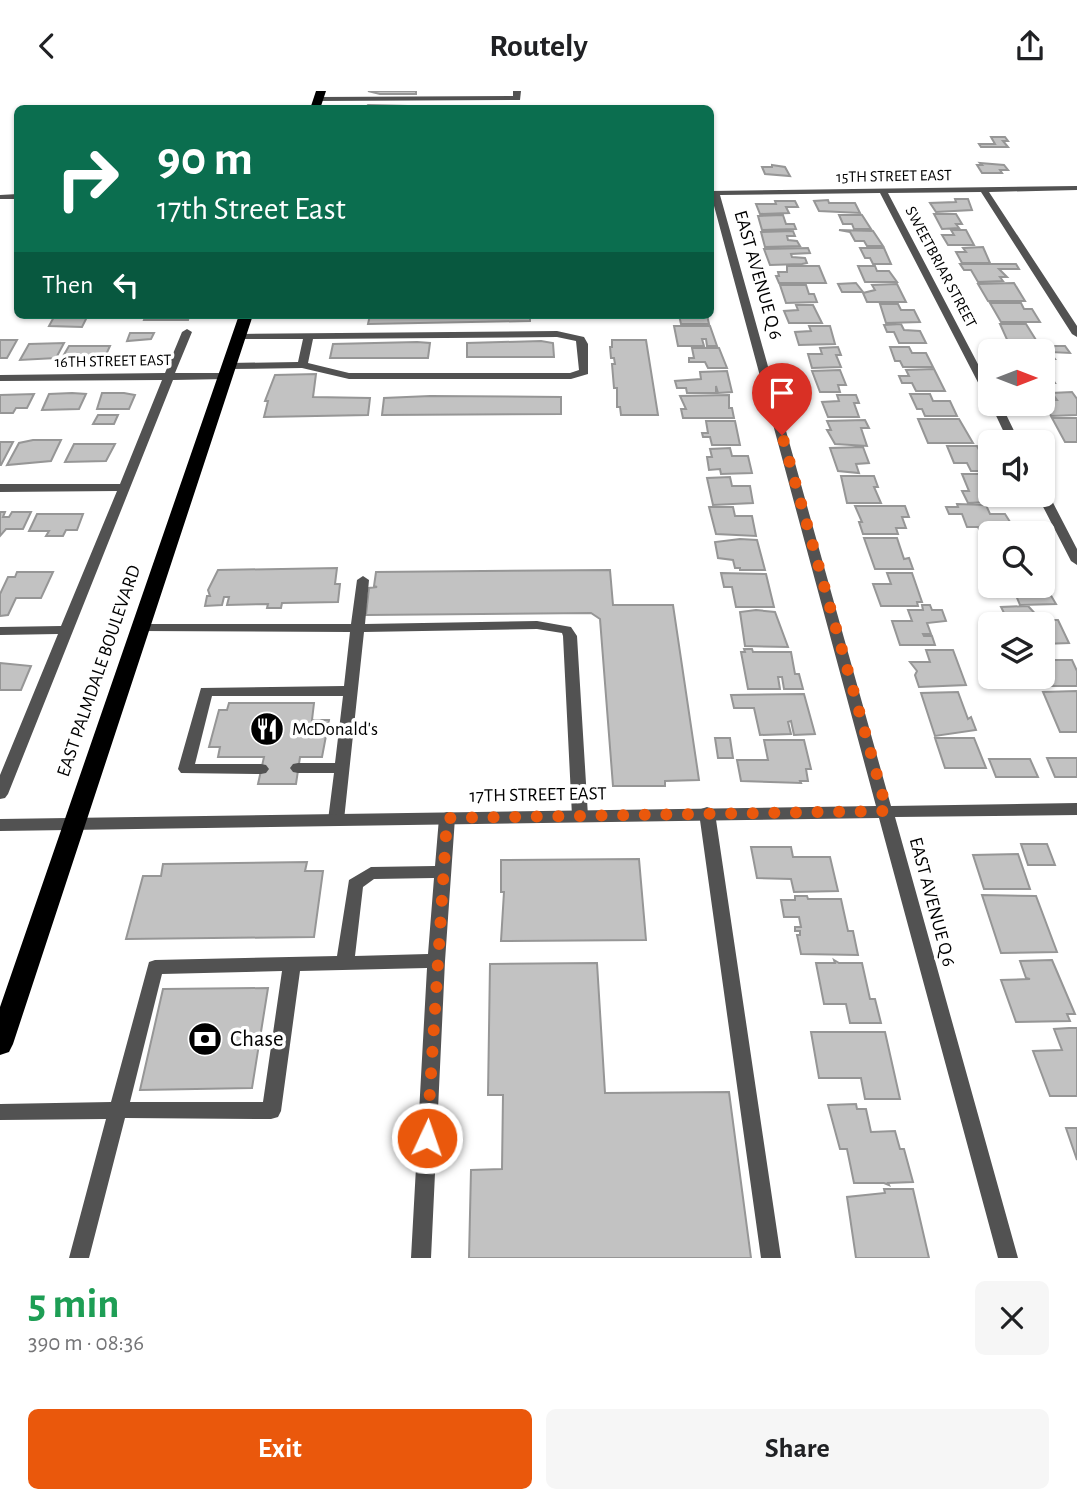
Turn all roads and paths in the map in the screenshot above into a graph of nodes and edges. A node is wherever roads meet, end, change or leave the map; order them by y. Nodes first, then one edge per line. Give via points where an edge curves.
1 (517, 91) edge
2 (362, 95) edge
3 (434, 95) edge
4 (318, 100) edge
5 (1077, 188) edge
6 (983, 189) junction
7 (882, 190) junction
8 (714, 193) edge
9 (714, 197) edge
10 (245, 319) edge
11 (187, 333) dead end
12 (1077, 334) edge
13 (309, 336) junction
14 (239, 337) junction
15 (302, 365) junction
16 (228, 371) junction
17 (978, 373) edge
18 (169, 376) junction
19 (0, 378) edge
20 (124, 487) junction
21 (0, 488) edge
22 (1049, 507) edge
23 (1077, 561) edge
24 (363, 580) dead end
25 (140, 627) junction
26 (358, 628) junction
27 (66, 630) junction
28 (0, 631) edge
29 (351, 691) junction
30 (298, 768) dead end
31 (342, 768) junction
32 (261, 769) dead end
33 (0, 794) edge
34 (1077, 809) edge
35 (887, 811) junction
36 (708, 813) junction
37 (580, 815) junction
38 (447, 818) junction
39 (336, 820) junction
40 (72, 823) junction
41 (0, 825) edge
42 (443, 872) junction
43 (436, 961) junction
44 (345, 963) junction
45 (292, 964) junction
46 (0, 1044) edge
47 (118, 1110) junction
48 (0, 1112) edge
49 (79, 1258) edge
50 (421, 1258) edge
51 (771, 1258) edge
52 (1008, 1258) edge

1 - 3 street via 517,99
2 - 3 street
2 - 4 street
5 - 6 street, 15TH STREET EAST
6 - 7 street, 15TH STREET EAST
6 - 12 street
7 - 8 street, 15TH STREET EAST
7 - 17 street, SWEETBRIAR STREET
9 - 35 street, EAST AVENUE Q 6
10 - 14 highway, EAST PALMDALE BOULEVARD
11 - 18 street, EAST PALMDALE BOULEVARD
13 - 14 street
13 - 15 street
13 - 15 street, 16TH STREET EAST via 557,334 580,339 584,372 571,376 349,376
14 - 16 highway, EAST PALMDALE BOULEVARD
15 - 16 street, 16TH STREET EAST
16 - 18 street, 16TH STREET EAST
16 - 25 highway, EAST PALMDALE BOULEVARD
18 - 19 street, 16TH STREET EAST
18 - 20 street, EAST PALMDALE BOULEVARD
20 - 21 street
20 - 27 street, EAST PALMDALE BOULEVARD
22 - 23 street
24 - 26 street
25 - 26 street
25 - 40 highway, EAST PALMDALE BOULEVARD
26 - 29 street
26 - 37 street via 537,625 566,630 570,636
27 - 28 street
27 - 33 street, EAST PALMDALE BOULEVARD
29 - 31 street
29 - 32 street via 206,691 186,769
30 - 31 street
31 - 39 street
34 - 35 street, 17TH STREET EAST
35 - 36 street, 17TH STREET EAST
35 - 52 street, EAST AVENUE Q 6
36 - 37 street, 17TH STREET EAST
36 - 51 street
37 - 38 street, 17TH STREET EAST
38 - 39 street, 17TH STREET EAST
38 - 42 street
39 - 40 street, 17TH STREET EAST
40 - 41 street, 17TH STREET EAST
40 - 46 highway, EAST PALMDALE BOULEVARD
42 - 43 street
42 - 44 street via 371,873 355,884
43 - 44 street
43 - 50 street
44 - 45 street
45 - 47 street via 155,968
45 - 47 street via 271,1111
47 - 48 street
47 - 49 street

